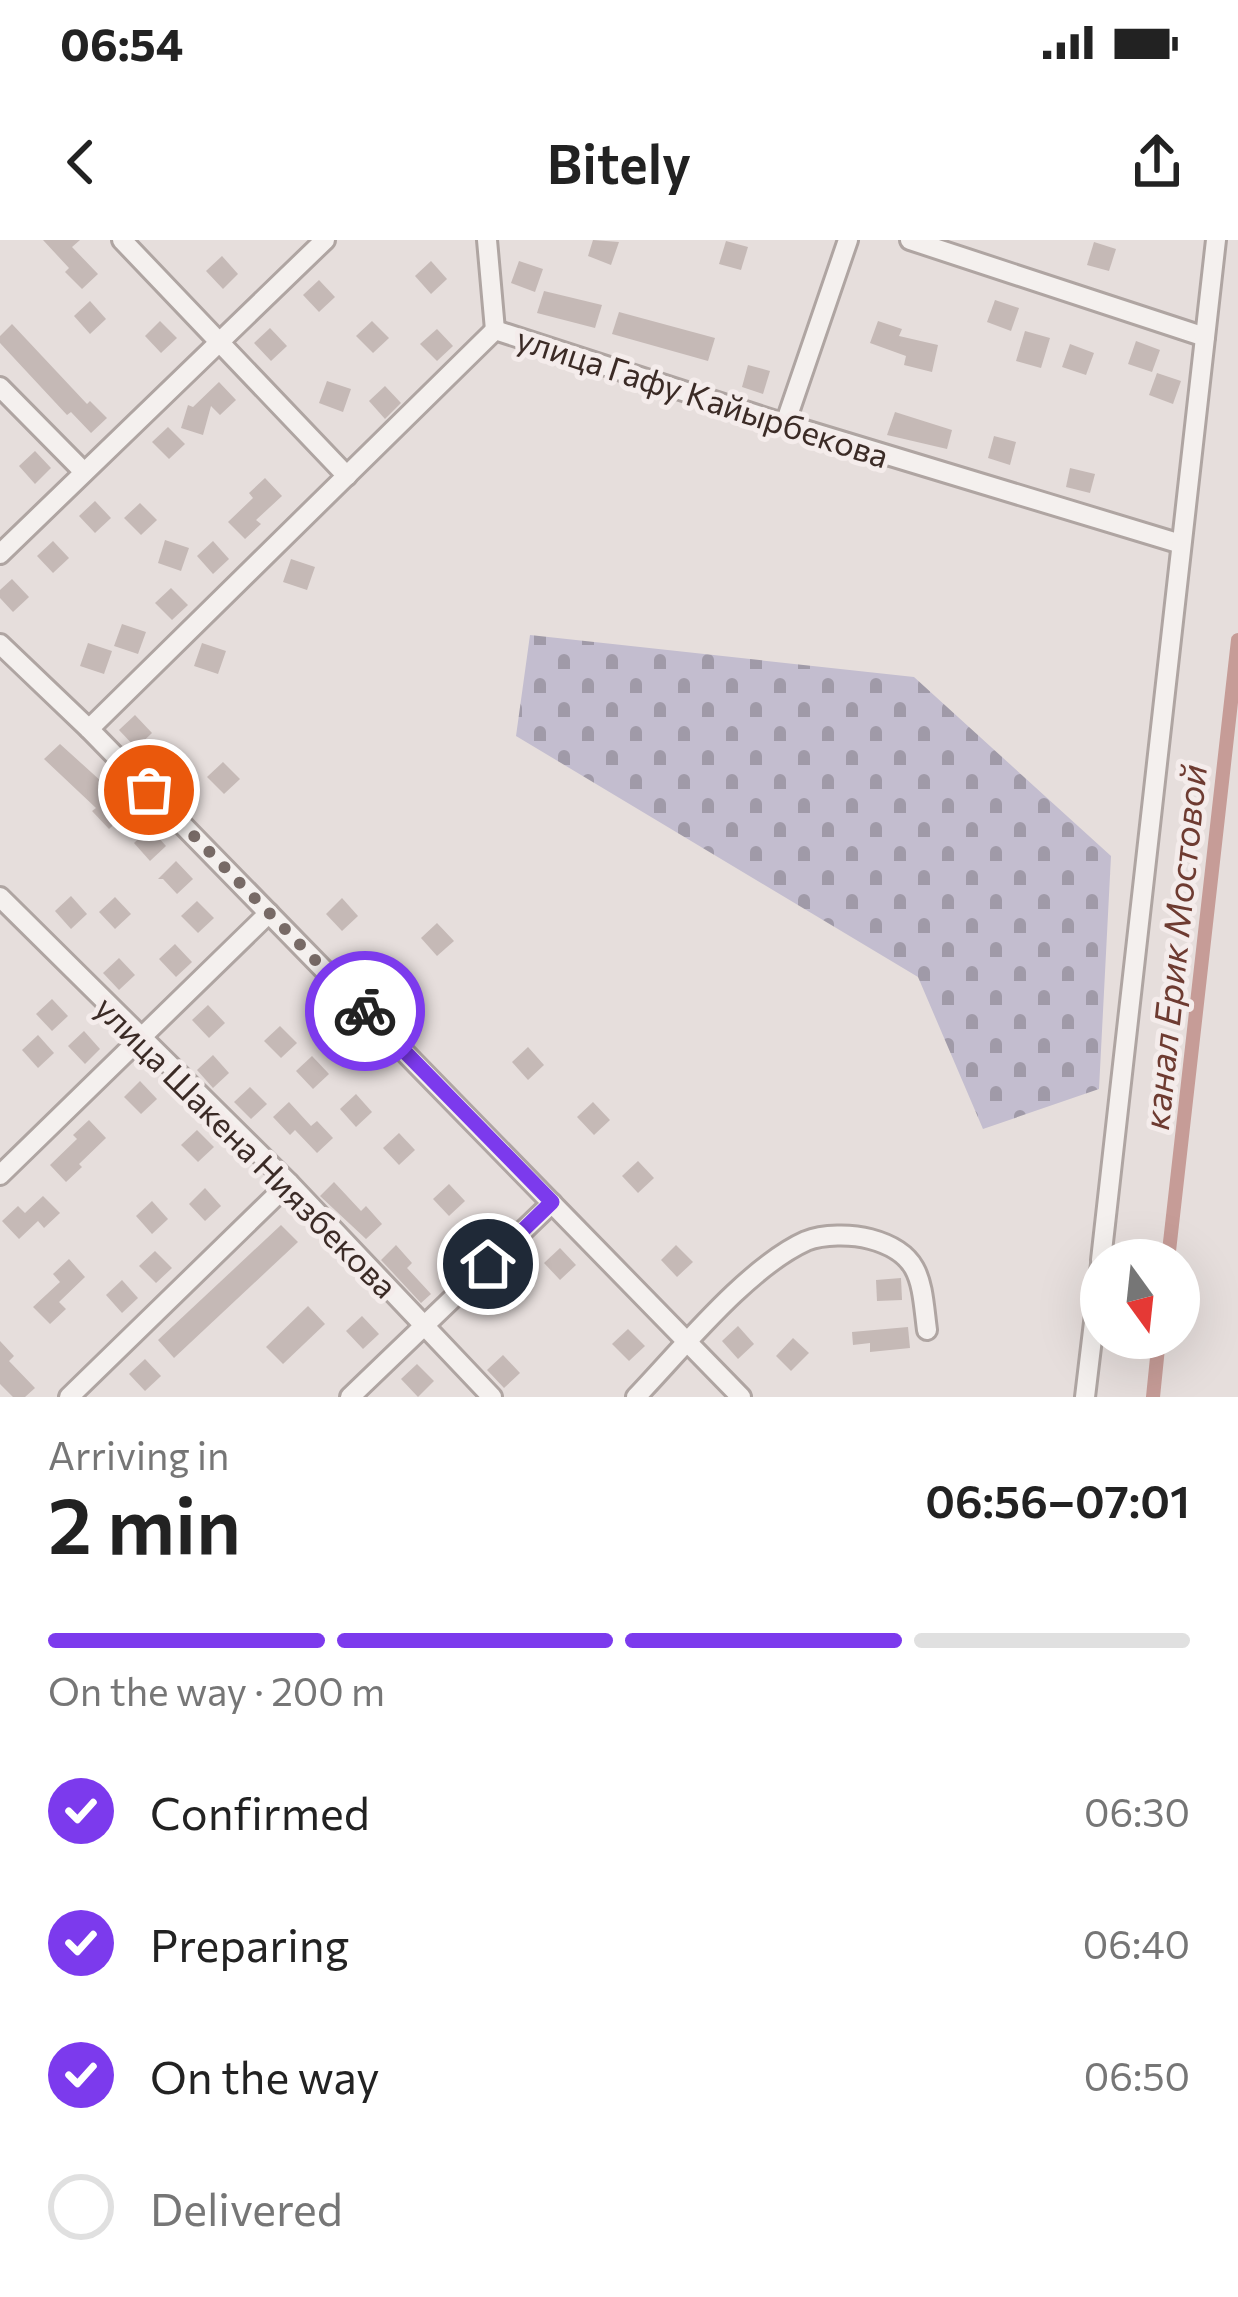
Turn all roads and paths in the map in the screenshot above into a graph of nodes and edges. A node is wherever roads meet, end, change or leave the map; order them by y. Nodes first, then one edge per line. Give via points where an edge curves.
1 (122, 240) edge
2 (325, 240) edge
3 (487, 240) edge
4 (848, 240) edge
5 (910, 240) edge
6 (1216, 240) edge
7 (495, 330) junction
8 (1205, 337) junction
9 (221, 339) junction
10 (0, 387) edge
11 (785, 424) junction
12 (85, 472) junction
13 (347, 476) junction
14 (1181, 544) junction
15 (0, 554) edge
16 (0, 644) edge
17 (89, 729) junction
18 (0, 897) edge
19 (269, 913) junction
20 (140, 1037) junction
21 (2, 1169) edge
22 (289, 1184) junction
23 (552, 1202) junction
24 (1104, 1239) edge
25 (424, 1325) junction
26 (927, 1330) dead end
27 (689, 1342) junction
28 (1090, 1359) edge
29 (69, 1397) edge
30 (350, 1397) edge
31 (492, 1397) edge
32 (636, 1397) edge
33 (741, 1397) edge
34 (1085, 1397) edge

1 - 9 street
2 - 9 street
3 - 7 street
4 - 11 street
5 - 8 street
6 - 8 street
7 - 11 street, улица Гафу Кайырбекова
7 - 13 street, улица Гафу Кайырбекова
8 - 14 street
9 - 12 street
9 - 13 street
10 - 12 street
11 - 14 street, улица Гафу Кайырбекова
12 - 15 street
13 - 17 street, улица Гафу Кайырбекова
14 - 24 street
16 - 17 street
17 - 19 street
18 - 20 street, улица Шакена Ниязбекова
19 - 20 street
19 - 23 street
20 - 21 street
20 - 22 street, улица Шакена Ниязбекова
22 - 25 street, улица Шакена Ниязбекова
22 - 29 street
23 - 25 street
23 - 27 street
25 - 30 street
25 - 31 street, улица Шакена Ниязбекова
26 - 27 street via 920,1274 895,1246 857,1235 809,1239 762,1270
27 - 32 street
27 - 33 street
28 - 34 street

